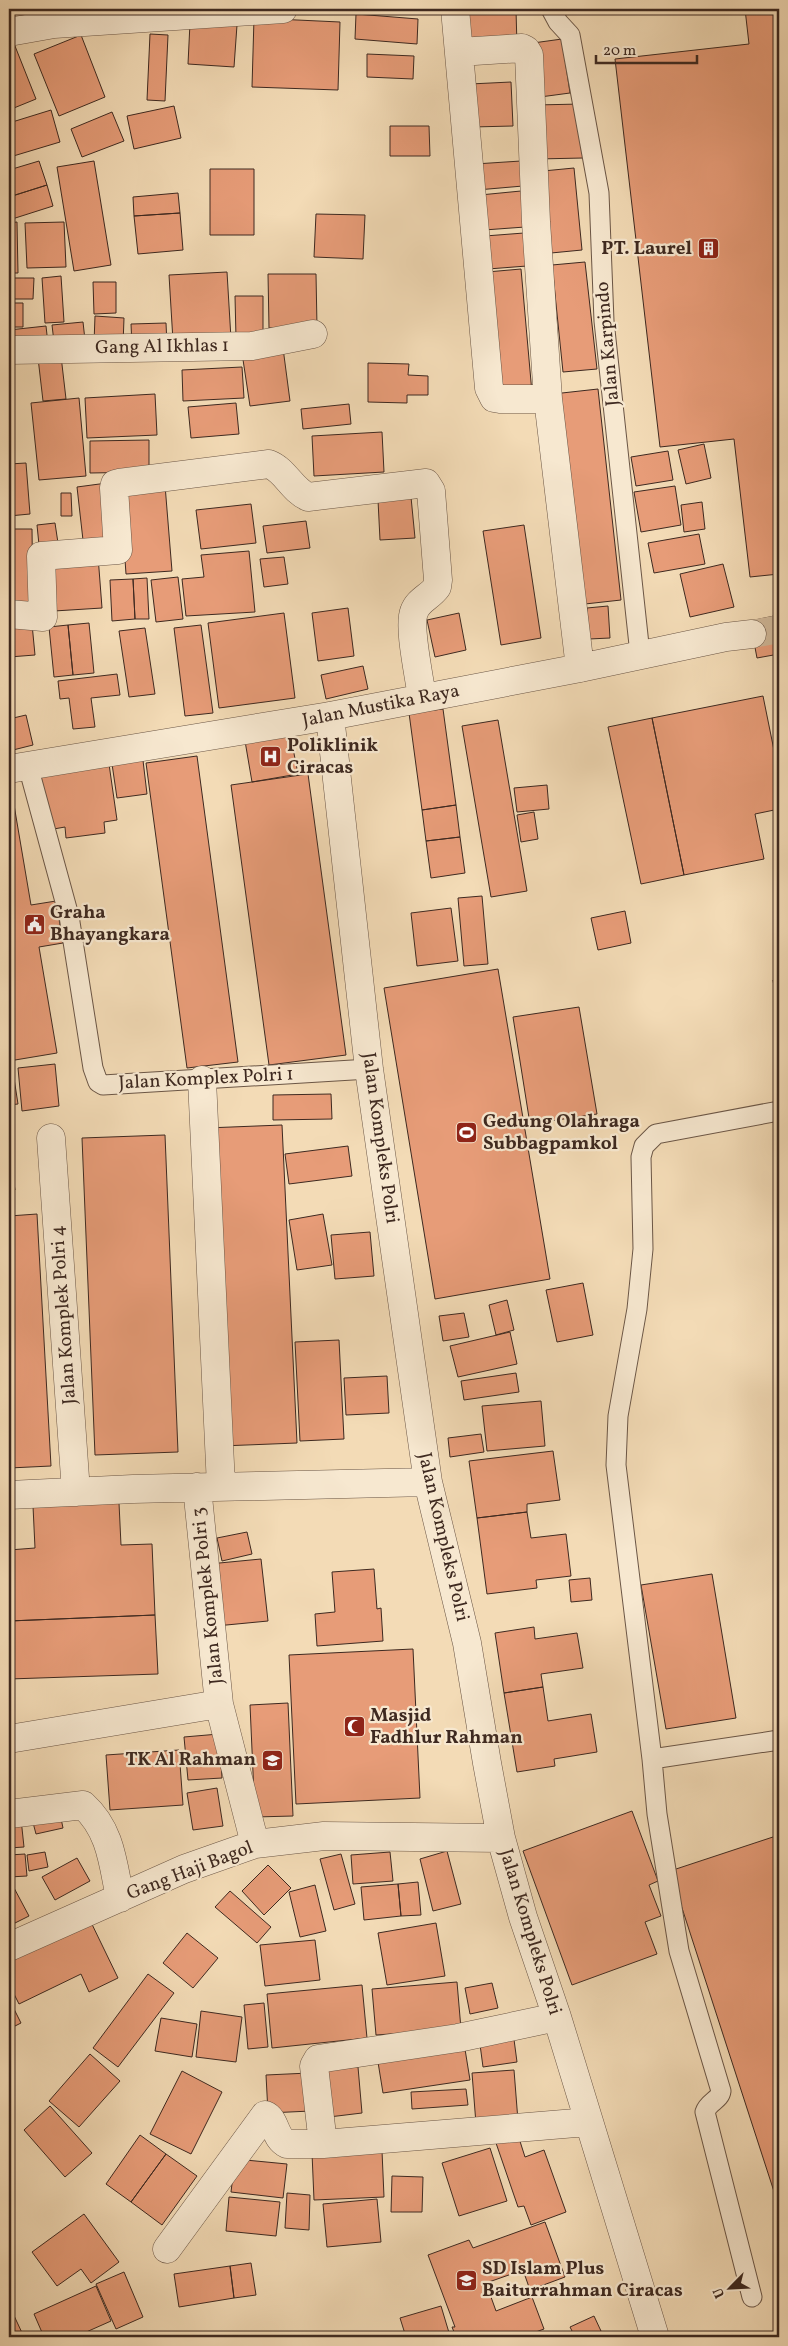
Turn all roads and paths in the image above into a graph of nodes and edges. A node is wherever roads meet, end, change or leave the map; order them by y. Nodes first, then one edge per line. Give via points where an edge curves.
1 (283, 9) edge
2 (456, 9) edge
3 (551, 9) edge
4 (9, 32) edge
5 (459, 52) junction
6 (314, 334) dead end
7 (9, 350) edge
8 (548, 399) junction
9 (9, 614) edge
10 (752, 634) tunnel mouth
11 (640, 654) junction
12 (580, 668) junction
13 (422, 698) junction
14 (330, 716) junction
15 (19, 767) edge
16 (370, 1069) junction
17 (202, 1080) junction
18 (779, 1111) edge
19 (51, 1138) dead end
20 (428, 1482) junction
21 (209, 1487) junction
22 (76, 1492) junction
23 (9, 1495) edge
24 (219, 1704) junction
25 (9, 1739) edge
26 (779, 1740) edge
27 (652, 1759) junction
28 (9, 1814) edge
29 (502, 1838) junction
30 (255, 1844) junction
31 (120, 1898) junction
32 (9, 1947) edge
33 (557, 2017) junction
34 (588, 2122) junction
35 (323, 2144) junction
36 (166, 2249) dead end
37 (752, 2297) dead end
38 (655, 2337) edge

1 - 4 street via 54,24
2 - 5 street
3 - 11 lane, Jalan Karpindo via 570,35 599,193 604,321
5 - 8 street via 489,388 491,395 500,399
5 - 8 street via 522,48 529,55
6 - 7 street, Gang Al Ikhlas 1 via 252,346
8 - 12 street
9 - 13 street via 43,617 41,556 118,550 115,484 269,464 308,497 426,483 431,491 438,580 437,588 420,601 413,614
10 - 11 street, Jalan Mustika Raya
11 - 12 street, Jalan Mustika Raya
12 - 13 street, Jalan Mustika Raya
13 - 14 street, Jalan Mustika Raya
14 - 15 street, Jalan Mustika Raya
14 - 16 street, Jalan Kompleks Polri
15 - 17 lane, Jalan Komplex Polri 1 via 69,916 93,1068 98,1082 103,1086
16 - 17 lane, Jalan Komplex Polri 1
16 - 20 street, Jalan Kompleks Polri
17 - 21 street, Jalan Komplek Polri 3
18 - 27 lane via 656,1134 644,1146 641,1157 643,1249 618,1416 616,1464
19 - 22 street, Jalan Komplek Polri 4
20 - 21 street
20 - 29 street, Jalan Kompleks Polri via 467,1643
21 - 22 street
21 - 24 street, Jalan Komplek Polri 3
22 - 23 street
24 - 25 street
24 - 30 street, Jalan Komplek Polri 3
26 - 27 lane
27 - 37 lane via 657,1814 679,1951 722,2091 705,2112
28 - 31 street via 83,1806 93,1814 108,1839
29 - 30 street, Gang Haji Bagol via 324,1836
29 - 33 street, Jalan Kompleks Polri via 523,1917
30 - 31 street, Gang Haji Bagol via 184,1869
31 - 32 street, Gang Haji Bagol
33 - 34 street, Jalan Kompleks Polri
33 - 35 street via 458,2038 318,2059 314,2066
34 - 35 street
34 - 38 street, Jalan Kompleks Polri
35 - 36 street via 281,2142 270,2118 261,2117

